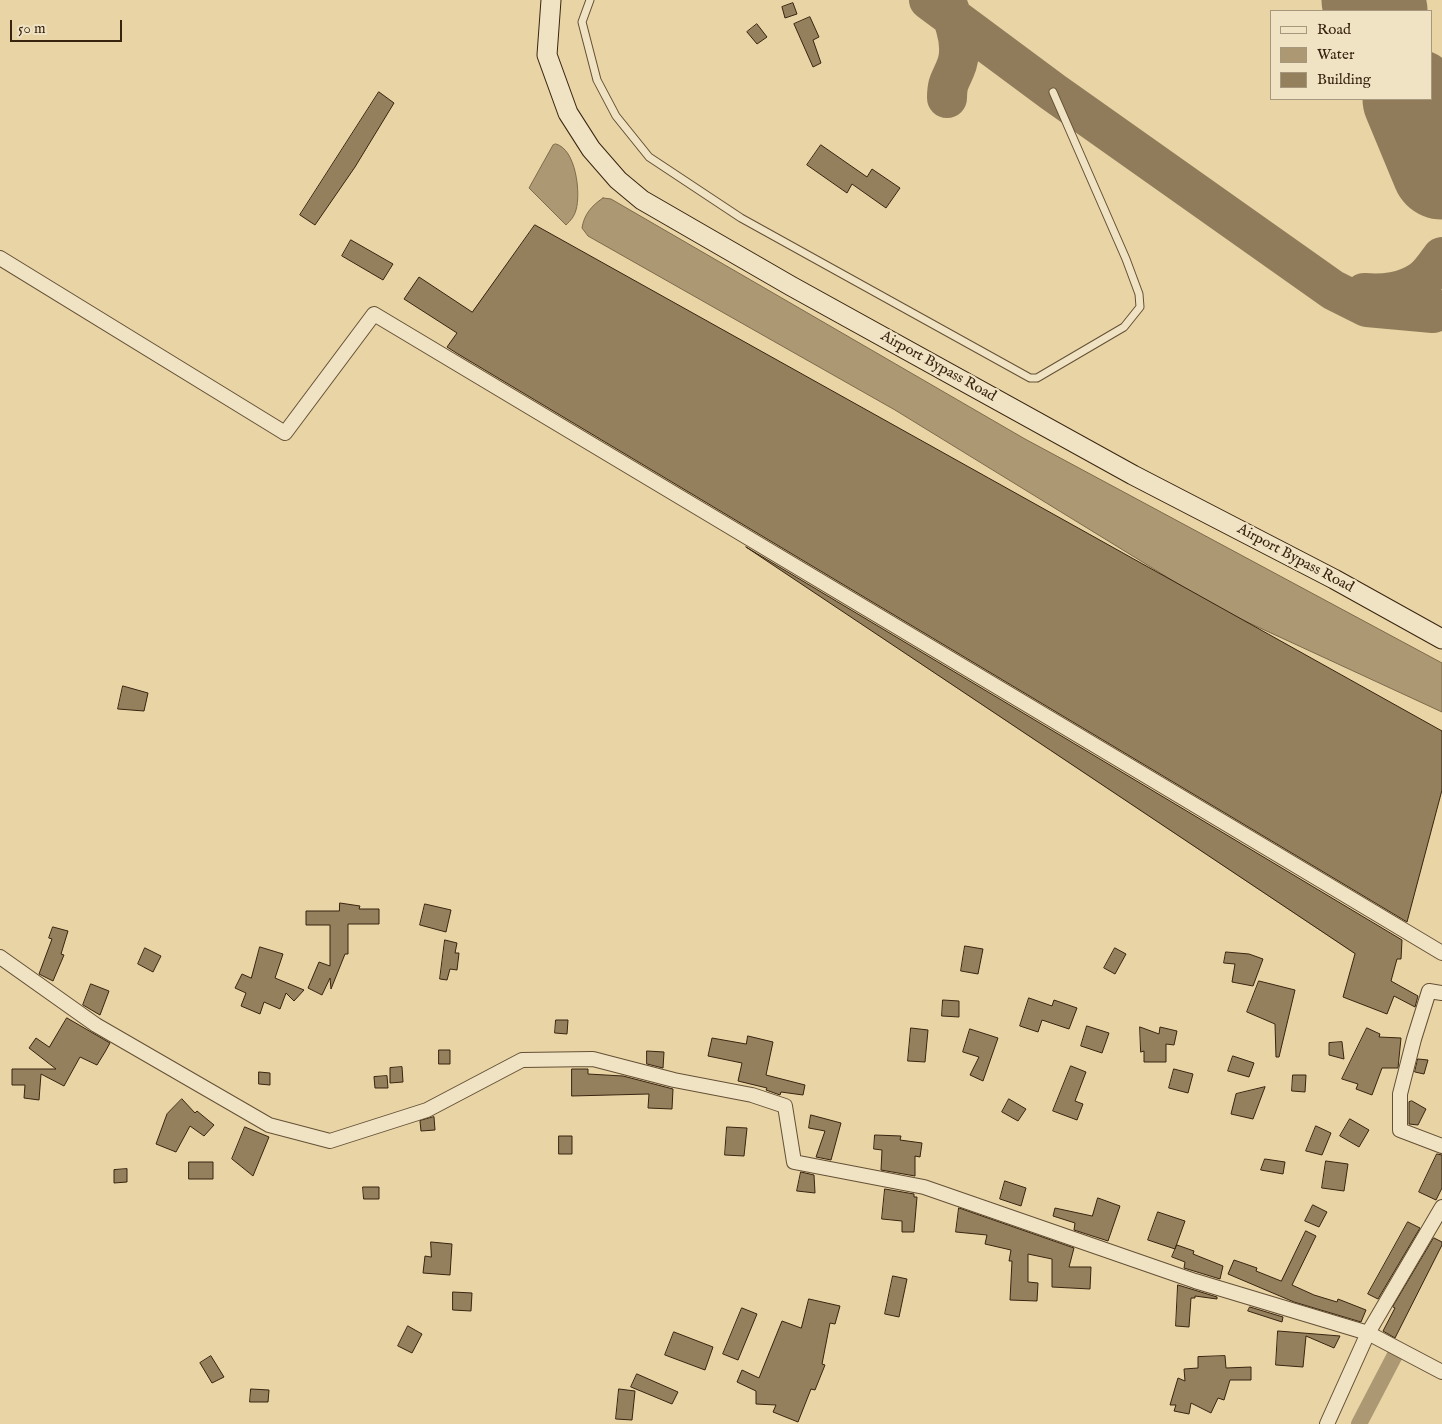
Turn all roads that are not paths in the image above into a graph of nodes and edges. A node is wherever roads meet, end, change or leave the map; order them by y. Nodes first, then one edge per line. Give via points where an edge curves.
1 (551, 0) edge
2 (590, 0) edge
3 (1053, 92) dead end
4 (0, 258) edge
5 (1442, 639) edge
6 (1442, 953) edge
7 (0, 958) edge
8 (1442, 993) edge
9 (1442, 1146) edge
10 (1442, 1207) edge
11 (1368, 1333) junction
12 (1442, 1372) edge
13 (1327, 1424) edge

1 - 5 street, Airport Bypass Road via 547,55 568,113 591,149 618,180 642,200 1115,465
2 - 3 lane via 582,22 597,80 616,116 649,157 741,218 1030,378 1037,378 1124,327 1140,307 1139,294 1126,260
4 - 6 street via 285,433 374,314
7 - 11 street via 96,1025 270,1125 330,1141 427,1110 522,1060 593,1059 674,1080 752,1095 785,1106 794,1162 924,1187 1195,1281
8 - 9 street via 1430,991 1414,1039 1400,1094 1400,1130
10 - 11 street
11 - 12 street
11 - 13 street

